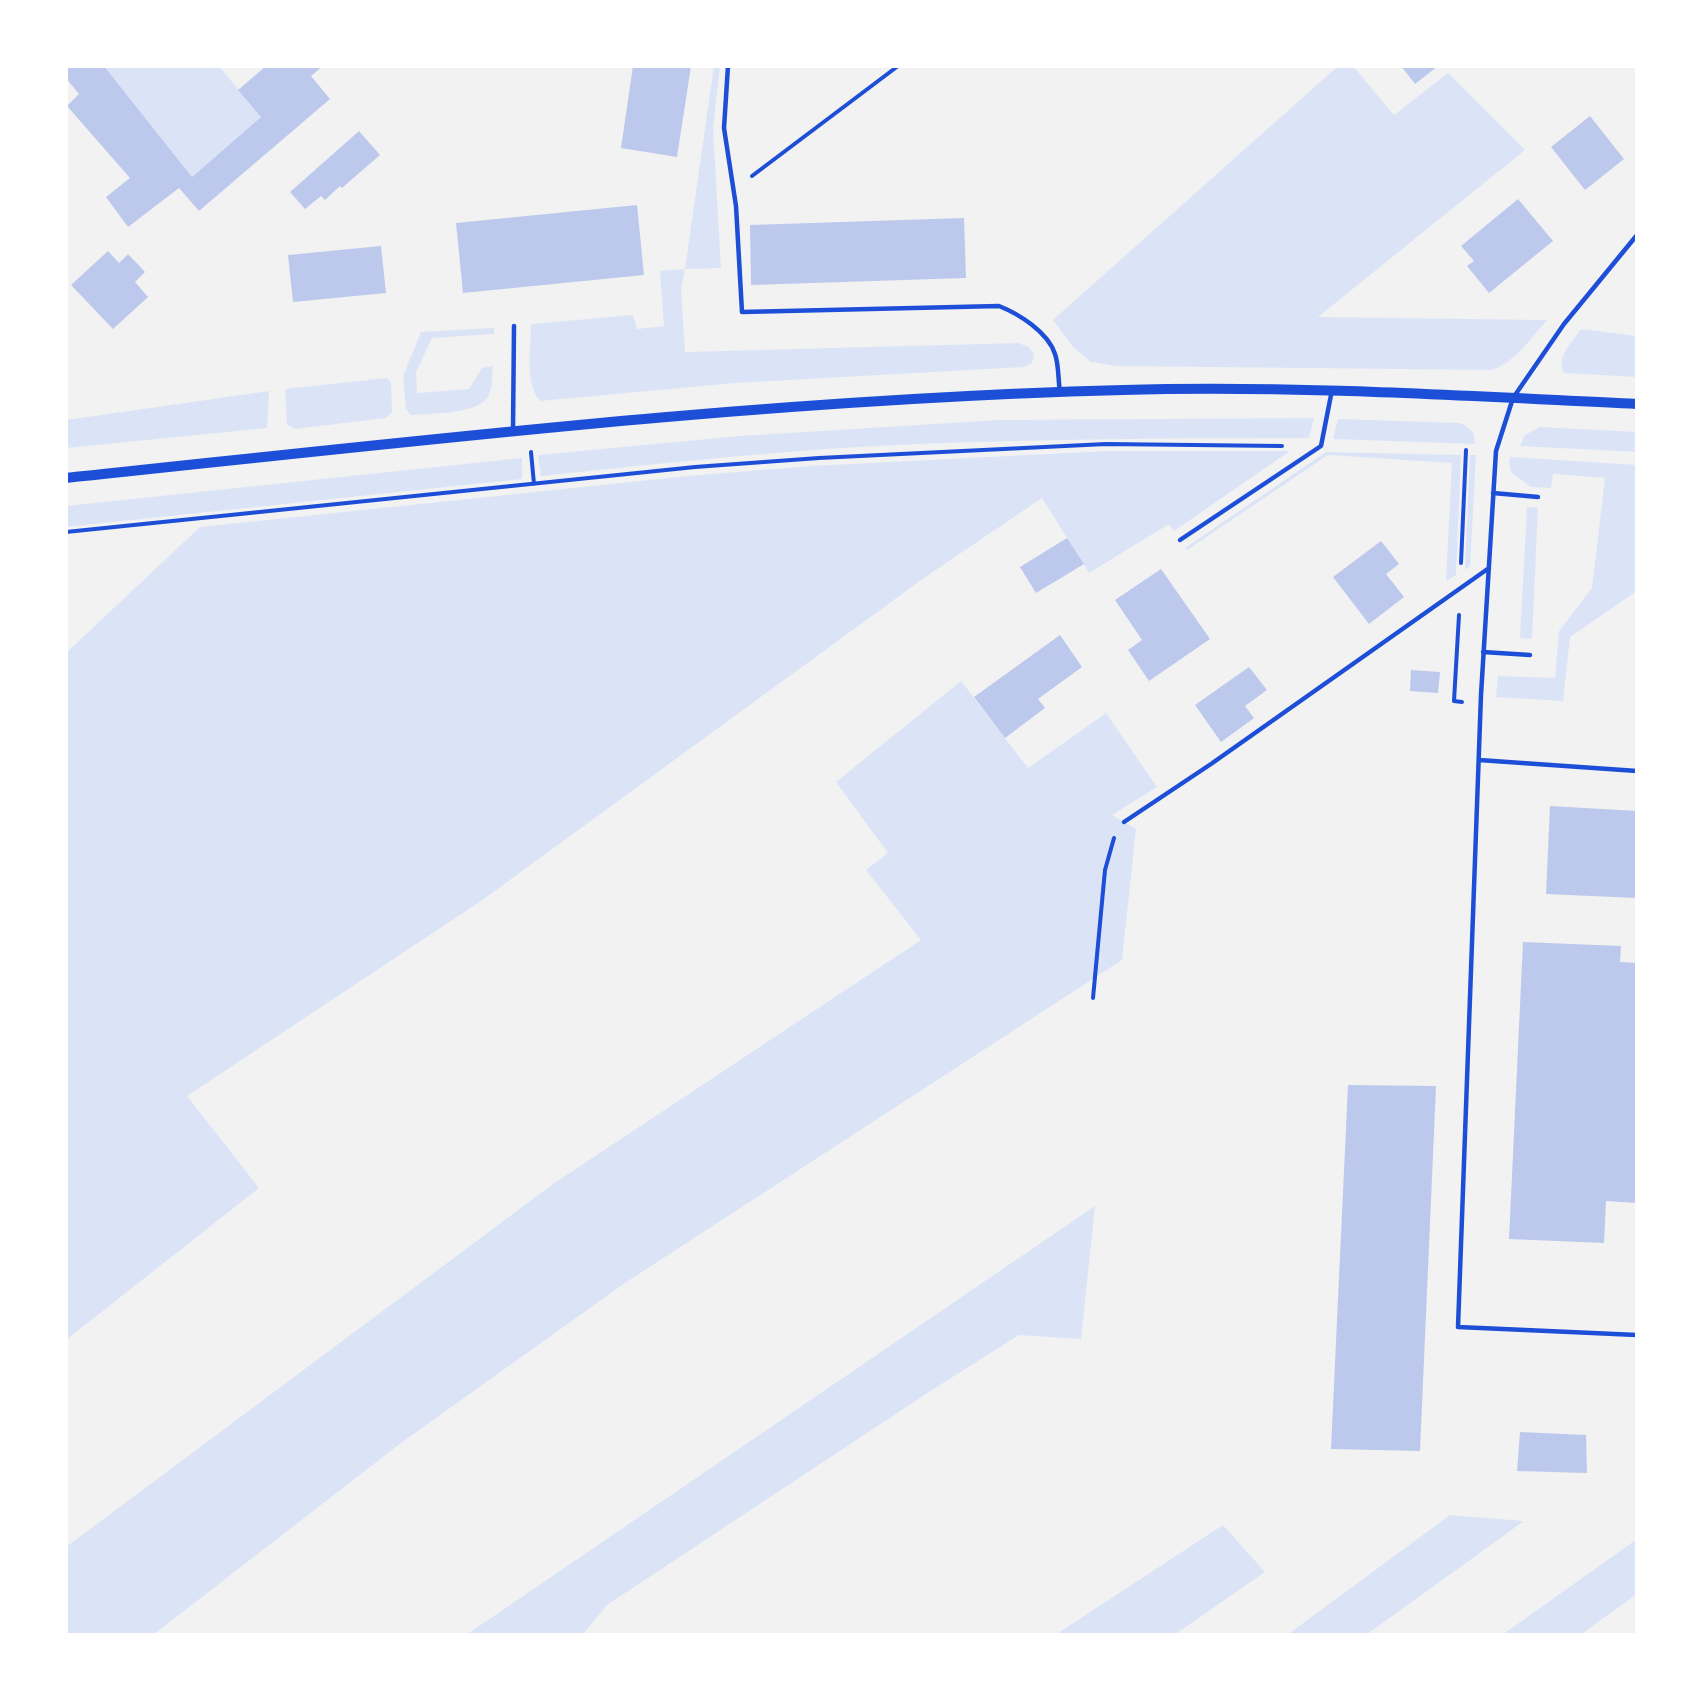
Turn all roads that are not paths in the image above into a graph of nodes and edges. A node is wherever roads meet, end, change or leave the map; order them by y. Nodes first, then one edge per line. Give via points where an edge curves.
1 (728, 66) edge
2 (1637, 235) edge
3 (514, 326) dead end
4 (1332, 390) junction
5 (1060, 392) junction
6 (1513, 398) junction
7 (1637, 404) edge
8 (513, 432) junction
9 (66, 478) edge
10 (1493, 494) junction
11 (1539, 497) dead end
12 (1180, 540) dead end
13 (1489, 568) junction
14 (1483, 651) junction
15 (1530, 655) dead end
16 (1479, 760) junction
17 (1637, 771) edge
18 (1124, 822) road end
19 (1637, 1335) edge

1 - 5 lane via 724,128 734,189 742,312 999,306 1014,312 1046,339 1055,354
2 - 6 lane via 1564,324
3 - 8 lane
4 - 5 street
4 - 6 street
4 - 12 lane via 1321,446
5 - 8 street via 828,404
6 - 7 street
6 - 10 lane via 1496,451
8 - 9 street
10 - 11 lane
10 - 13 lane
13 - 14 lane
13 - 18 lane
14 - 15 lane
14 - 16 lane
16 - 17 lane
16 - 19 lane via 1458,1327

